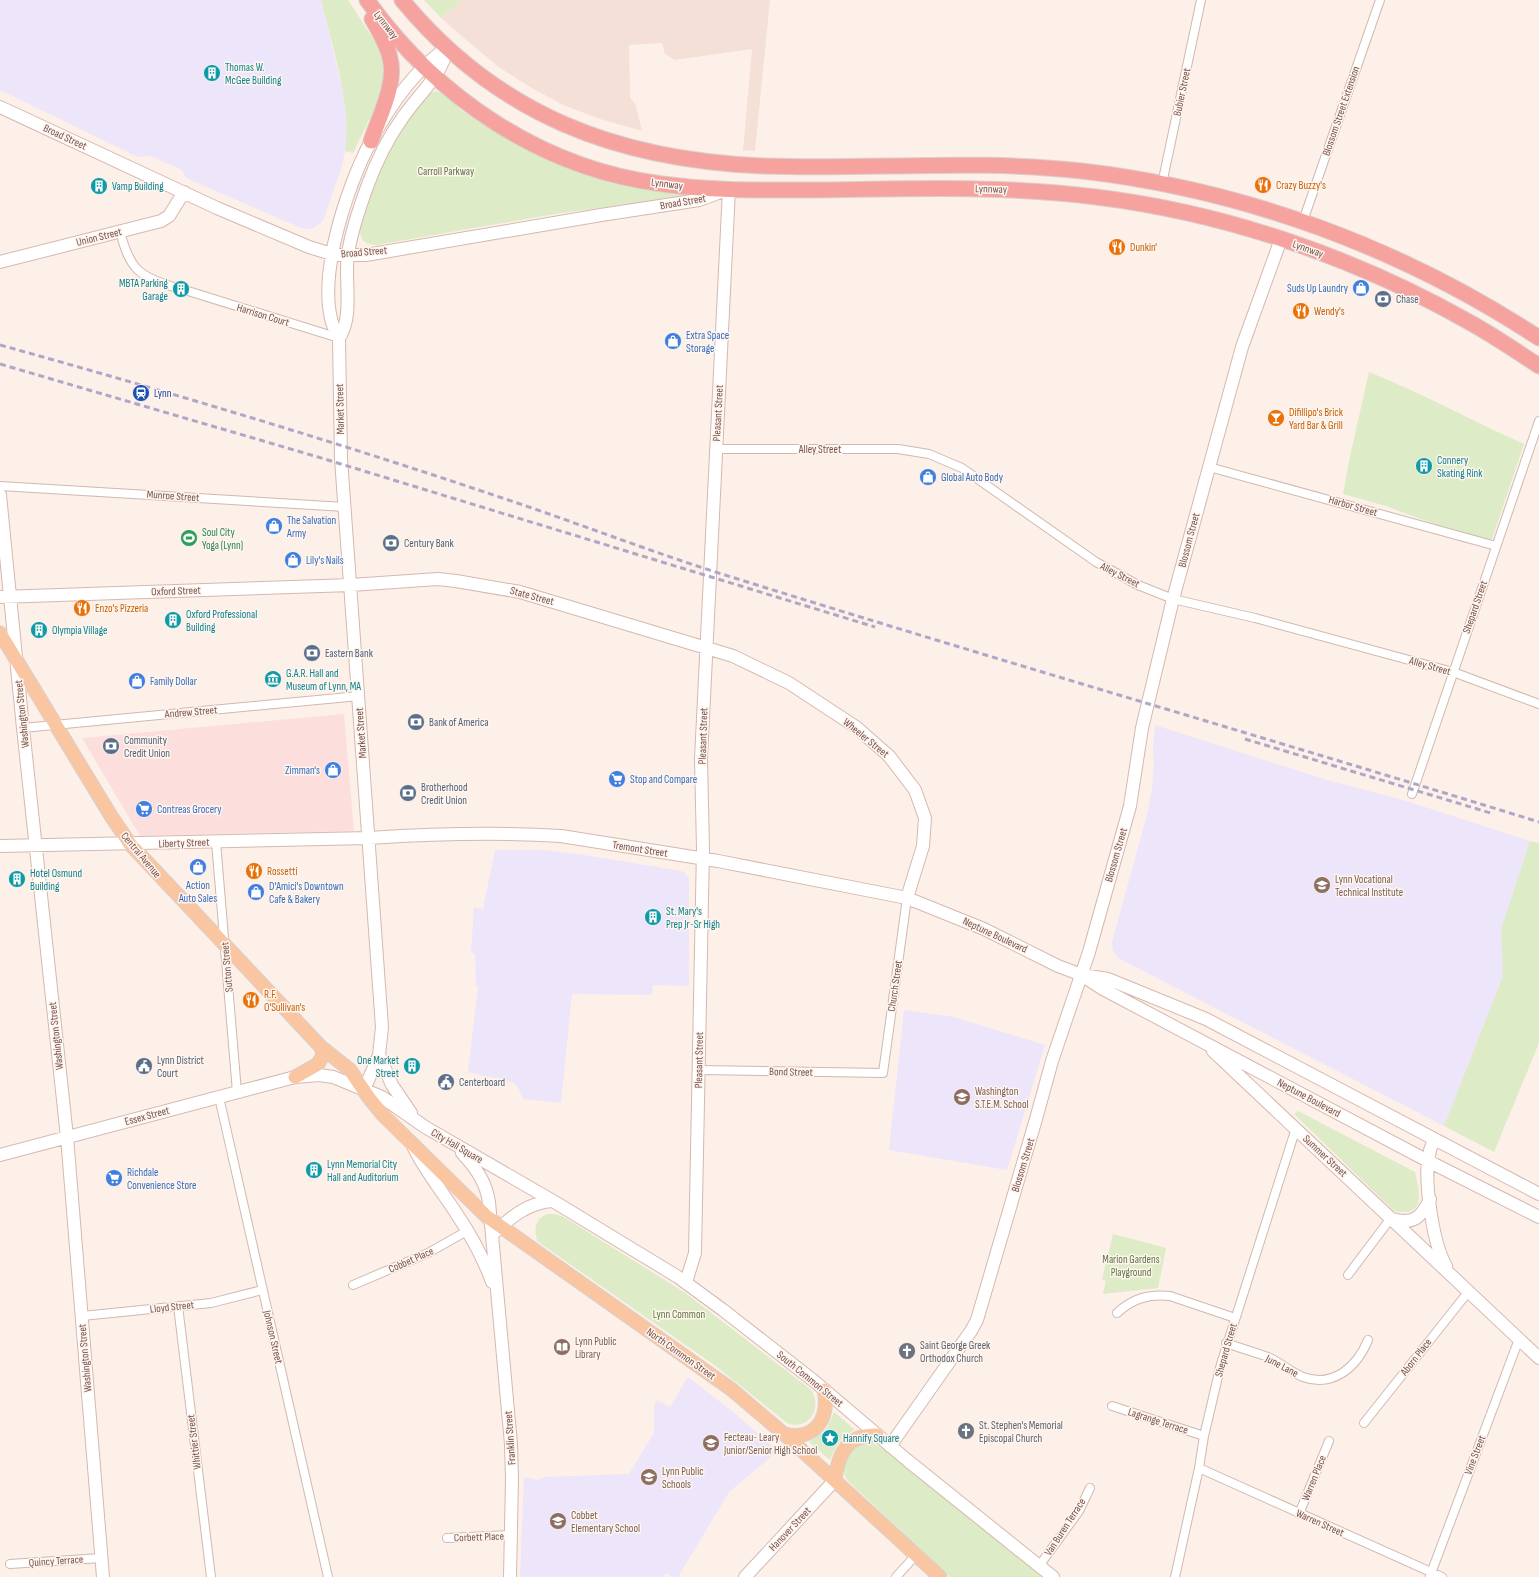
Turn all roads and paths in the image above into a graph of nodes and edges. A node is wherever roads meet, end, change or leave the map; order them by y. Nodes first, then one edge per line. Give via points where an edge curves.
1 (363, 0) edge
2 (367, 0) edge
3 (402, 0) edge
4 (1201, 0) edge
5 (1380, 0) edge
6 (447, 48) junction
7 (429, 72) junction
8 (0, 107) edge
9 (371, 141) junction
10 (1162, 184) junction
11 (729, 189) junction
12 (184, 192) junction
13 (1288, 217) junction
14 (1303, 221) junction
15 (120, 232) junction
16 (1281, 239) junction
17 (331, 254) junction
18 (347, 256) junction
19 (0, 262) edge
20 (174, 287) tunnel mouth
21 (188, 292) tunnel mouth
22 (339, 338) junction
23 (1539, 338) edge
24 (1539, 366) edge
25 (1539, 421) edge
26 (716, 449) junction
27 (1209, 467) junction
28 (0, 486) edge
29 (0, 495) edge
30 (345, 507) junction
31 (1496, 546) junction
32 (351, 585) junction
33 (5, 597) edge
34 (1173, 599) junction
35 (0, 633) edge
36 (707, 649) junction
37 (16, 658) junction
38 (1453, 672) junction
39 (359, 696) junction
40 (1539, 704) edge
41 (56, 725) junction
42 (23, 728) junction
43 (1412, 794) dead end
44 (369, 838) junction
45 (216, 842) junction
46 (130, 844) junction
47 (0, 846) edge
48 (36, 846) junction
49 (703, 859) junction
50 (907, 898) junction
51 (225, 946) junction
52 (1082, 975) junction
53 (1198, 1039) junction
54 (321, 1047) junction
55 (379, 1055) junction
56 (699, 1070) junction
57 (883, 1073) joint
58 (295, 1076) junction
59 (364, 1090) junction
60 (237, 1092) junction
61 (219, 1097) junction
62 (425, 1127) junction
63 (1296, 1128) junction
64 (67, 1137) junction
65 (1434, 1139) junction
66 (450, 1142) junction
67 (412, 1144) junction
68 (0, 1155) edge
69 (1428, 1161) junction
70 (1539, 1194) edge
71 (1430, 1199) junction
72 (553, 1201) junction
73 (1539, 1217) edge
74 (1391, 1218) junction
75 (494, 1227) junction
76 (467, 1231) junction
77 (477, 1248) junction
78 (1451, 1274) junction
79 (1348, 1275) dead end
80 (686, 1282) junction
81 (353, 1285) dead end
82 (262, 1290) junction
83 (1469, 1291) junction
84 (498, 1300) junction
85 (178, 1306) junction
86 (1117, 1313) dead end
87 (82, 1316) junction
88 (1235, 1318) junction
89 (1519, 1339) junction
90 (1368, 1340) dead end
91 (1226, 1343) junction
92 (1539, 1358) edge
93 (824, 1390) junction
94 (1112, 1406) dead end
95 (1364, 1423) dead end
96 (784, 1434) junction
97 (877, 1435) junction
98 (1204, 1436) junction
99 (1329, 1441) dead end
100 (890, 1446) junction
101 (1199, 1468) junction
102 (835, 1480) junction
103 (1090, 1488) dead end
104 (1299, 1514) junction
105 (511, 1535) junction
106 (447, 1538) dead end
107 (916, 1555) junction
108 (101, 1558) junction
109 (10, 1564) dead end
110 (1039, 1566) junction
111 (1430, 1575) edge
112 (103, 1577) edge
113 (211, 1577) edge
114 (328, 1577) edge
115 (510, 1577) edge
116 (745, 1577) edge
117 (896, 1577) edge
118 (940, 1577) edge
119 (1053, 1577) edge
120 (1175, 1577) edge
121 (1442, 1577) edge

1 - 9 highway via 388,49 392,67 390,86
2 - 7 highway, Lynnway via 396,38
3 - 6 highway
4 - 10 street, Bubier Street
5 - 14 street, Blossom Street Extension
6 - 7 main road
6 - 10 highway via 498,88 542,115 576,130 630,148 664,155 762,166 1016,166 1082,171
7 - 9 main road via 413,79
7 - 11 highway, Lynnway via 498,125 568,159 604,172 642,181
7 - 18 main road, Market Street via 423,90 396,127 369,180
8 - 12 main road, Broad Street
9 - 17 main road, Market Street via 356,176
10 - 13 highway via 1233,200
11 - 16 highway, Lynnway via 951,188 1058,193 1152,206 1227,223
11 - 18 main road, Broad Street via 699,200
11 - 26 main road, Pleasant Street
12 - 15 main road, Union Street via 168,217
12 - 17 main road, Broad Street via 309,247
13 - 14 highway
13 - 16 highway
14 - 23 highway via 1379,251 1432,276 1493,309
15 - 19 main road, Union Street
15 - 20 street via 133,266 147,277
16 - 24 highway, Lynnway via 1354,266 1422,297 1478,327
16 - 27 main road, Blossom Street via 1244,342
17 - 18 main road, Broad Street
17 - 22 main road, Market Street via 328,281 329,314
18 - 22 main road, Market Street via 347,317
21 - 22 street, Harrison Court
22 - 30 main road, Market Street
25 - 31 street, Shepard Street
26 - 34 street, Alley Street via 898,449 929,454 962,468 1096,562 1138,585
26 - 36 main road, Pleasant Street
27 - 31 street, Harbor Street
27 - 34 main road, Blossom Street
28 - 30 street, Munroe Street
29 - 33 main road, Washington Street
30 - 32 main road, Market Street
31 - 38 street, Shepard Street
32 - 33 main road, Oxford Street
32 - 36 main road, State Street via 438,579 497,588 532,596
32 - 39 main road, Market Street
33 - 37 main road, Washington Street
34 - 38 street, Alley Street via 1255,618
34 - 52 main road, Blossom Street via 1142,728 1130,806
35 - 37 main road, Central Avenue
36 - 49 main road, Pleasant Street via 701,759
36 - 50 main road, Wheeler Street via 733,656 789,683 856,727 889,756 915,790 925,818 923,846
37 - 41 main road, Central Avenue
37 - 42 main road, Washington Street
38 - 40 street, Alley Street
38 - 43 street, Shepard Street
39 - 41 street, Andrew Street
39 - 44 main road, Market Street
41 - 42 street, Andrew Street
41 - 46 main road, Central Avenue
42 - 48 main road, Washington Street
44 - 45 main road, Liberty Street
44 - 49 main road, Tremont Street via 546,835
44 - 55 main road, Market Street via 382,1027
45 - 46 main road, Liberty Street
45 - 51 street, Sutton Street
46 - 48 main road, Liberty Street
46 - 51 main road, Central Avenue
47 - 48 main road, Liberty Street
48 - 64 main road, Washington Street
49 - 50 main road, Tremont Street
49 - 56 main road, Pleasant Street
50 - 52 main road, Neptune Boulevard via 984,929 1058,966
50 - 57 street, Church Street
51 - 54 main road, Central Avenue
51 - 60 street, Sutton Street
52 - 53 main road, Neptune Boulevard via 1103,989
52 - 65 main road, Neptune Boulevard via 1108,979 1206,1018
52 - 100 main road, Blossom Street via 1052,1061 977,1320
53 - 63 main road, Summer Street
53 - 69 main road, Neptune Boulevard
54 - 58 main road via 323,1055 320,1062
54 - 59 main road, City Hall Square via 350,1070
55 - 59 main road, Market Street
55 - 62 main road, Market Street via 399,1098
56 - 57 street, Bond Street
56 - 80 main road, Pleasant Street via 695,1253
58 - 59 main road, City Hall Square via 333,1077
58 - 60 main road, Essex Street
59 - 62 main road, City Hall Square via 382,1097
59 - 67 main road, City Hall Square via 383,1115
60 - 61 main road, Essex Street
61 - 64 main road, Essex Street
61 - 82 street, Johnson Street
62 - 66 main road, City Hall Square
63 - 74 main road, Summer Street
63 - 88 street, Shepard Street
64 - 68 main road, Essex Street
64 - 87 main road, Washington Street
65 - 69 main road, Summer Street
65 - 70 main road, Neptune Boulevard
66 - 72 main road, City Hall Square
66 - 75 main road, Franklin Street via 470,1161 484,1182
67 - 75 main road, North Common Street
67 - 76 main road, Franklin Street
69 - 71 main road, Summer Street
69 - 73 main road, Neptune Boulevard
71 - 74 main road via 1420,1216 1408,1222
71 - 78 main road, Summer Street via 1438,1249
72 - 75 main road via 538,1203
72 - 80 main road, South Common Street
74 - 78 main road, Summer Street
74 - 79 street
75 - 77 main road
75 - 84 main road, Franklin Street
75 - 96 main road, North Common Street via 709,1373
76 - 77 main road, Franklin Street
76 - 81 street, Cobbet Place via 428,1253
77 - 84 main road, Franklin Street
78 - 83 main road, Summer Street
80 - 93 main road, South Common Street
82 - 85 street, Lloyd Street via 210,1303
82 - 114 street, Johnson Street
83 - 89 main road, Summer Street
83 - 95 street, Aborn Place
84 - 105 main road, Franklin Street via 511,1444
85 - 87 street, Lloyd Street
85 - 113 street, Whittier Street
86 - 88 street via 1135,1299 1160,1295
87 - 108 main road, Washington Street
88 - 91 street, Shepard Street
89 - 92 main road, Summer Street
89 - 111 street, Vine Street
90 - 91 street, June Lane via 1352,1366 1338,1376 1322,1380 1302,1376 1268,1357
91 - 98 street, Shepard Street
93 - 96 main road via 826,1408 819,1424 803,1434
93 - 97 main road, South Common Street
94 - 98 street, Lagrange Terrace
96 - 102 main road, North Common Street
97 - 100 main road, South Common Street
97 - 102 main road via 860,1437 846,1446 840,1456
98 - 101 street, Shepard Street
99 - 104 street, Warren Place
100 - 110 main road, South Common Street
101 - 104 street, Warren Street
101 - 120 street, Shepard Street
102 - 107 main road, North Common Street
102 - 116 main road, Hanover Street
103 - 110 street, Van Buren Terrace via 1079,1511
104 - 111 street, Warren Street
105 - 106 street, Corbett Place
105 - 115 main road, Franklin Street
107 - 117 street
107 - 118 main road, North Common Street
108 - 109 street, Quincy Terrace
108 - 112 main road, Washington Street
110 - 119 main road, South Common Street
111 - 121 street, Warren Street

